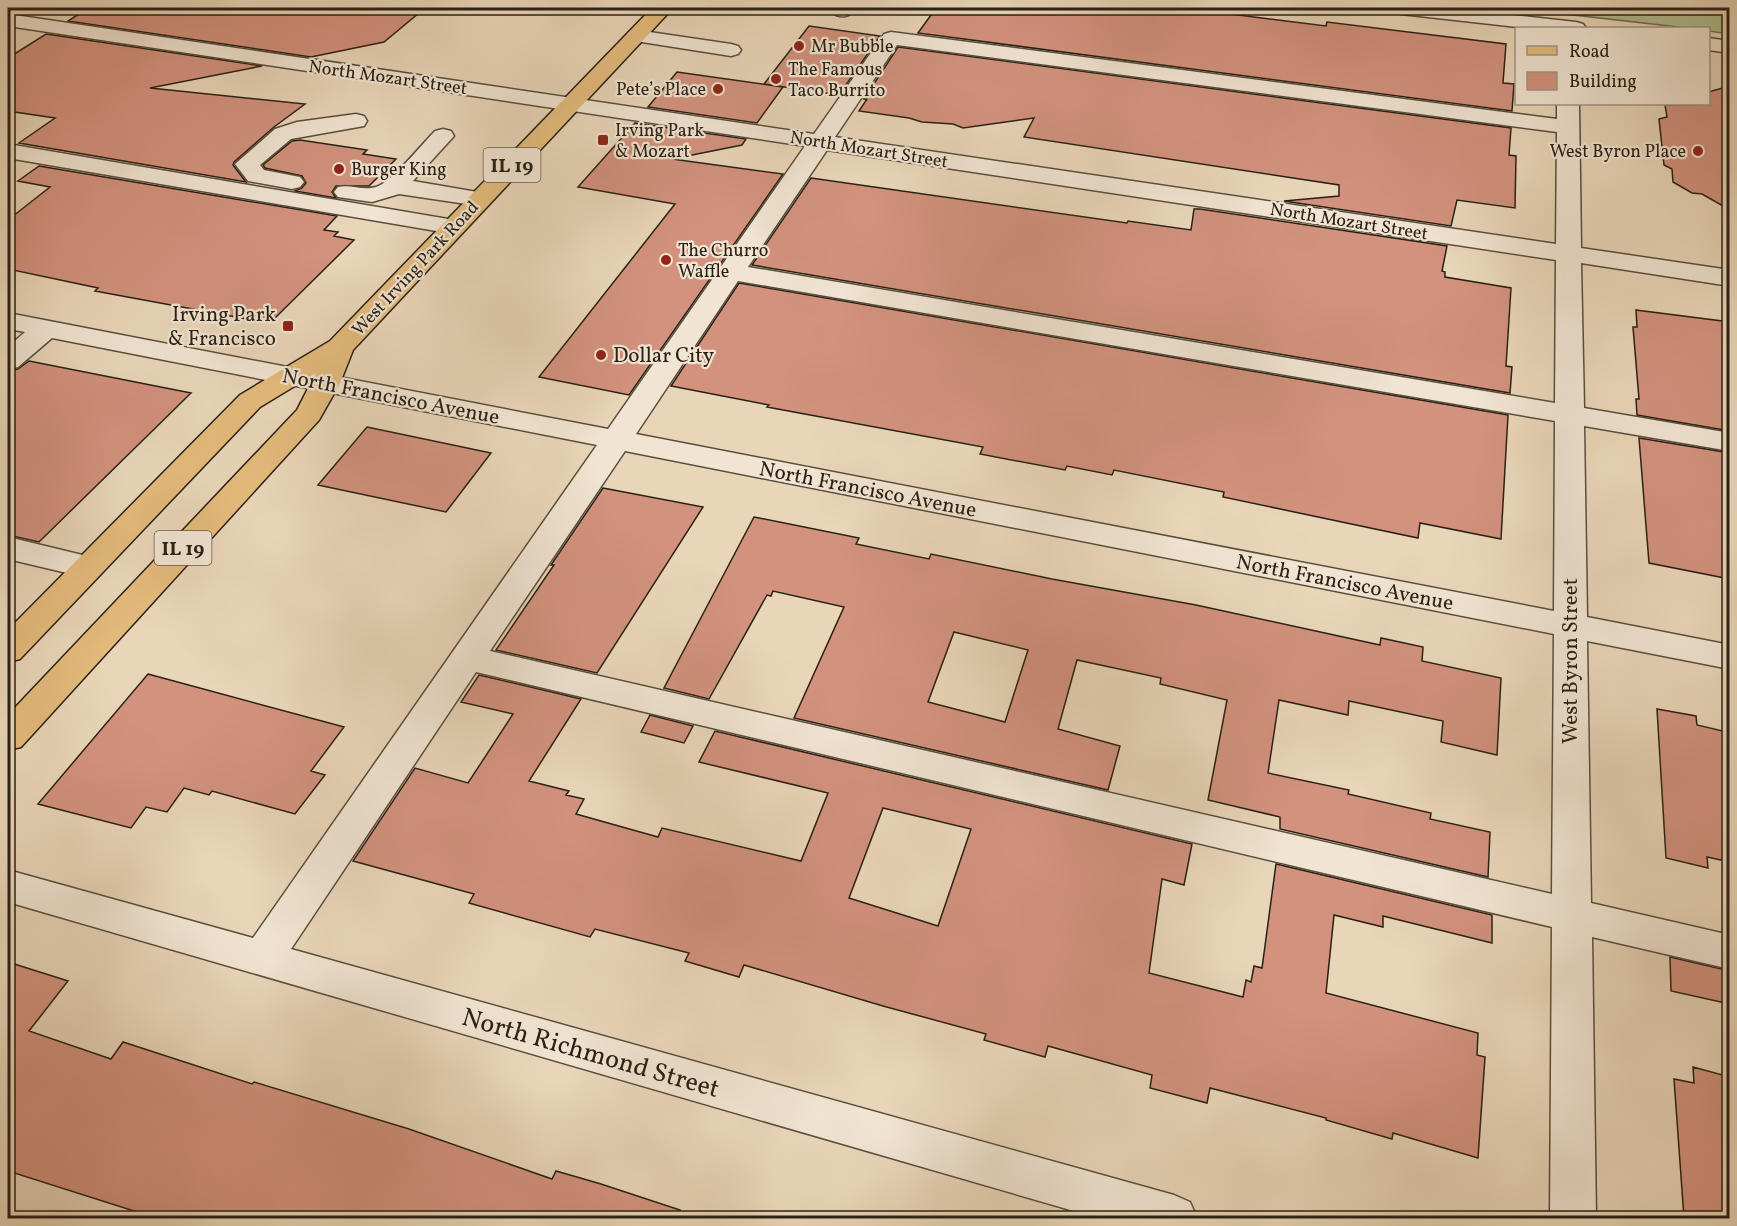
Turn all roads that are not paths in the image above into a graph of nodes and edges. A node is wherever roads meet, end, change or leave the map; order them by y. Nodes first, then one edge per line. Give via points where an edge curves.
1 (663, 8) edge
2 (1401, 8) edge
3 (8, 20) edge
4 (1562, 27) edge
5 (636, 36) junction
6 (1710, 44) edge
7 (1730, 47) edge
8 (731, 50) dead end
9 (571, 104) junction
10 (1568, 115) edge
11 (356, 121) dead end
12 (443, 136) dead end
13 (820, 141) junction
14 (8, 151) edge
15 (395, 186) junction
16 (480, 200) junction
17 (454, 226) junction
18 (1568, 254) junction
19 (730, 272) junction
20 (1730, 278) edge
21 (8, 321) edge
22 (47, 328) junction
23 (340, 347) junction
24 (8, 361) edge
25 (290, 376) junction
26 (326, 383) junction
27 (1569, 414) junction
28 (615, 440) junction
29 (1730, 442) edge
30 (8, 548) edge
31 (88, 567) junction
32 (1570, 626) junction
33 (8, 650) edge
34 (1730, 657) edge
35 (466, 658) junction
36 (8, 736) edge
37 (8, 886) edge
38 (1571, 914) junction
39 (1730, 951) edge
40 (262, 958) junction
41 (1174, 1218) edge
42 (1573, 1218) edge

1 - 5 main road, West Irving Park Road / IL 19
2 - 4 street
3 - 9 street, North Mozart Street
5 - 8 street
5 - 9 main road, West Irving Park Road / IL 19
6 - 7 street
9 - 13 street, North Mozart Street
9 - 16 main road, West Irving Park Road / IL 19
10 - 13 street via 891,38
10 - 18 street, West Byron Street
11 - 15 street via 283,134 247,164 256,176 366,196 384,194
12 - 15 street
13 - 18 street, North Mozart Street
13 - 19 street
14 - 17 street
15 - 16 street
16 - 17 main road, West Irving Park Road / IL 19
17 - 23 main road, West Irving Park Road / IL 19
18 - 20 street, North Mozart Street
18 - 27 street, West Byron Street
19 - 27 street
19 - 28 street
21 - 22 street, North Francisco Avenue
22 - 24 street
22 - 25 street, North Francisco Avenue
23 - 25 main road, West Irving Park Road / IL 19
23 - 26 main road, West Irving Park Road / IL 19
25 - 26 street, North Francisco Avenue
25 - 31 main road, West Irving Park Road / IL 19 via 250,402
26 - 28 street, North Francisco Avenue
26 - 36 main road, West Irving Park Road / IL 19 via 309,414
27 - 29 street
27 - 32 street, West Byron Street
28 - 32 street, North Francisco Avenue
28 - 35 street
30 - 31 street
31 - 33 main road, West Irving Park Road / IL 19
32 - 34 street, North Francisco Avenue
32 - 38 street, West Byron Street
35 - 38 street
35 - 40 street
37 - 40 street, North Richmond Street
38 - 39 street
38 - 42 street, West Byron Street
40 - 41 street, North Richmond Street

